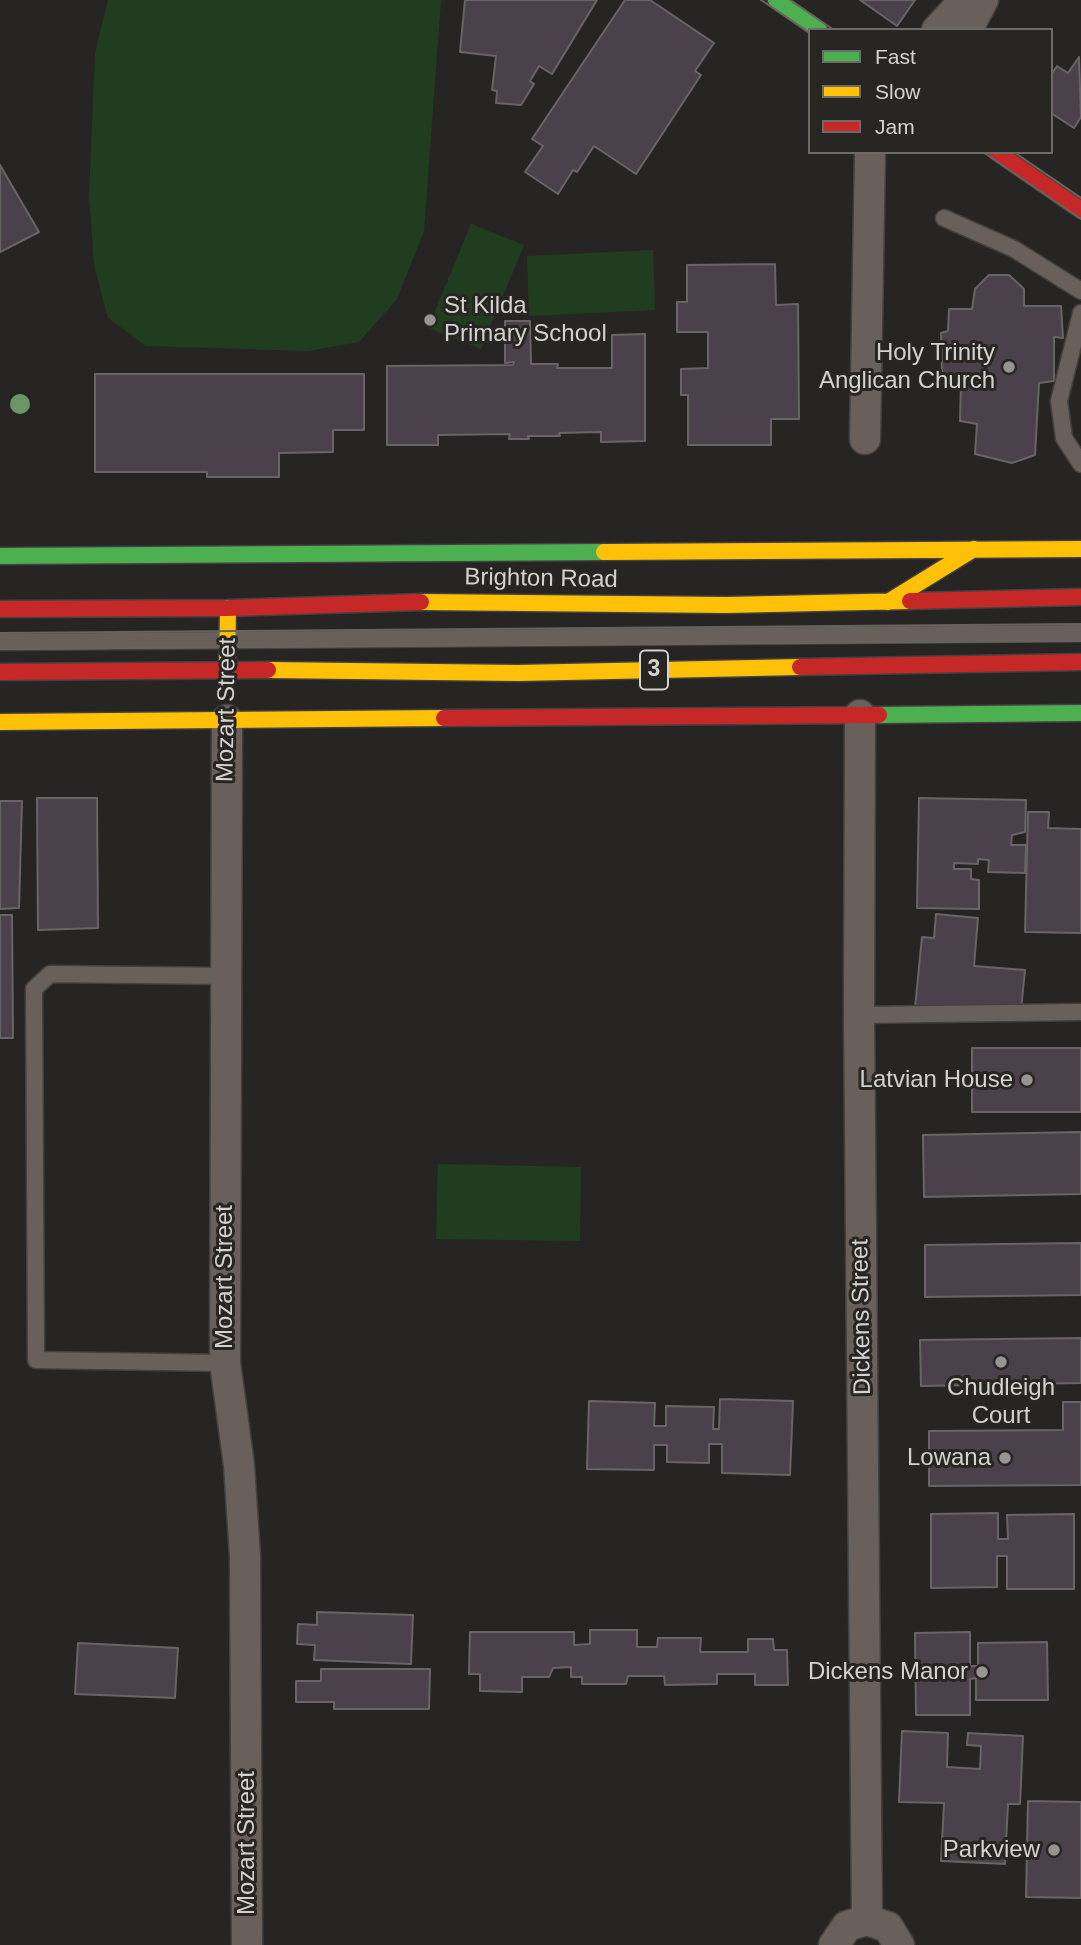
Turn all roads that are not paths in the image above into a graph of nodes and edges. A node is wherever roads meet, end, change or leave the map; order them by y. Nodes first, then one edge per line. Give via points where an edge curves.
1 (776, 0) edge
2 (965, 0) edge
3 (983, 0) edge
4 (816, 28) edge
5 (939, 28) edge
6 (968, 28) edge
7 (870, 154) edge
8 (1000, 154) edge
9 (1081, 210) edge
10 (944, 218) dead end
11 (1081, 291) edge
12 (1081, 313) edge
13 (864, 439) dead end
14 (1081, 464) edge
15 (974, 549) junction
16 (1081, 549) edge
17 (0, 556) edge
18 (1081, 597) edge
19 (888, 601) junction
20 (0, 608) edge
21 (228, 608) junction
22 (1081, 633) edge
23 (228, 640) junction
24 (0, 642) edge
25 (1081, 663) edge
26 (0, 672) edge
27 (227, 676) junction
28 (1081, 713) edge
29 (227, 714) junction
30 (860, 715) junction
31 (0, 722) edge
32 (225, 976) junction
33 (1081, 1012) edge
34 (859, 1015) junction
35 (225, 1363) junction
36 (867, 1920) junction
37 (247, 1945) edge
38 (834, 1945) edge
39 (899, 1945) edge

1 - 4 main road
2 - 5 street
3 - 6 street
7 - 13 street
8 - 9 main road
10 - 11 lane via 1014,249
12 - 14 lane via 1059,401 1064,438
15 - 16 main road, Brighton Road
15 - 17 main road, Brighton Road
15 - 19 main road
18 - 19 main road, Brighton Road
19 - 21 main road, Brighton Road via 726,605 456,600
20 - 21 main road, Brighton Road
21 - 23 main road, Mozart Street
22 - 23 lane
23 - 24 lane
23 - 27 main road, Mozart Street
25 - 27 main road, 3 via 518,673 351,669
26 - 27 main road, 3
28 - 30 main road
29 - 30 main road
29 - 31 main road
29 - 32 street, Mozart Street
30 - 34 street, Dickens Street
32 - 35 street, Mozart Street
32 - 35 lane via 50,974 34,989 36,1360
33 - 34 lane
34 - 36 street, Dickens Street
35 - 37 street, Mozart Street via 245,1556
36 - 38 street via 847,1926
36 - 39 street via 888,1927

